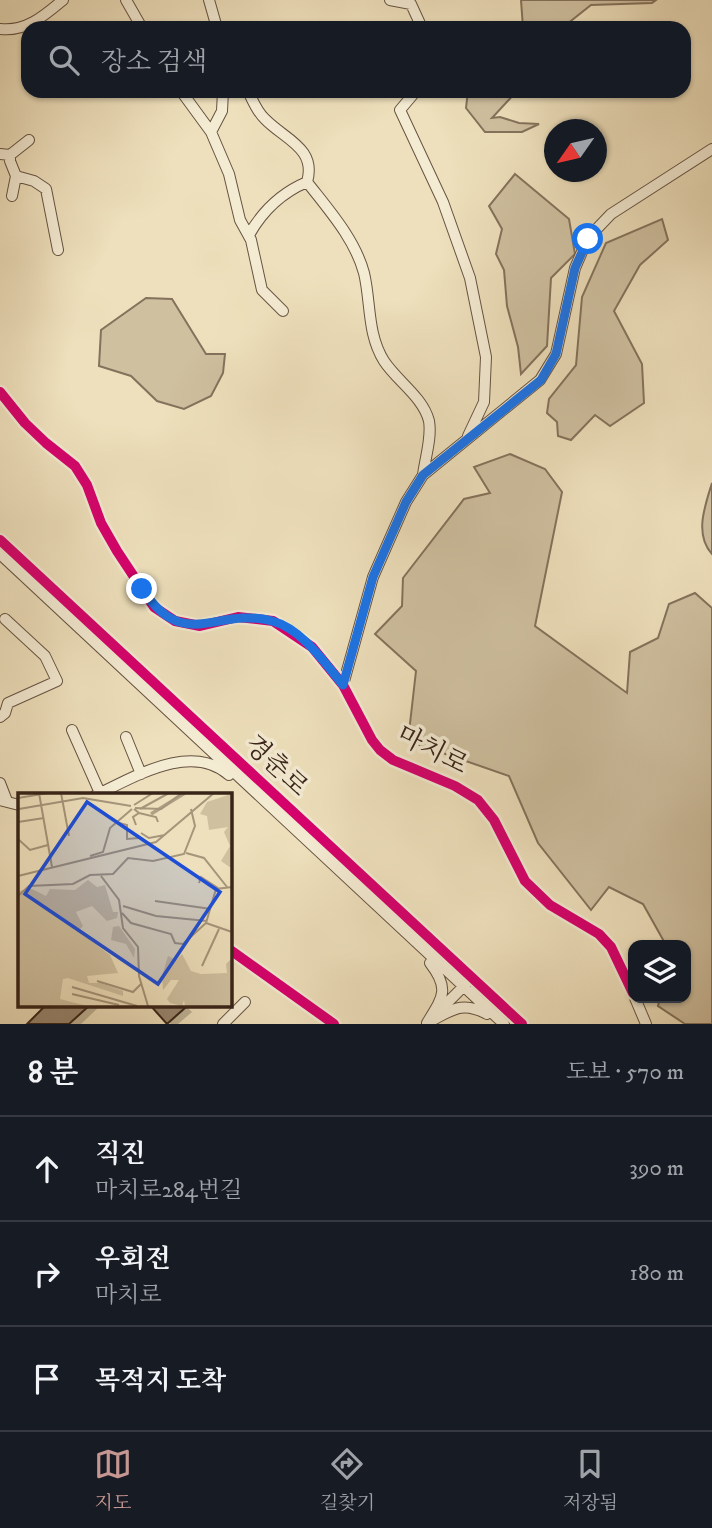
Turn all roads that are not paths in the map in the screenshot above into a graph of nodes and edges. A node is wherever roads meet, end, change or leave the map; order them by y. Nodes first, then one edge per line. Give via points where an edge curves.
1 (63, 0) edge
2 (126, 0) edge
3 (209, 0) edge
4 (390, 0) edge
5 (36, 21) edge
6 (138, 21) edge
7 (215, 21) edge
8 (419, 21) edge
9 (21, 28) edge
10 (0, 29) edge
11 (186, 98) edge
12 (223, 98) edge
13 (252, 98) edge
14 (410, 98) edge
15 (211, 132) junction
16 (29, 140) dead end
17 (712, 149) edge
18 (5, 155) edge
19 (16, 176) junction
20 (307, 182) junction
21 (12, 195) dead end
22 (249, 234) junction
23 (58, 250) dead end
24 (282, 311) dead end
25 (0, 391) edge
26 (466, 440) junction
27 (423, 475) junction
28 (0, 540) edge
29 (0, 554) edge
30 (5, 619) dead end
31 (343, 685) junction
32 (0, 717) edge
33 (72, 730) dead end
34 (126, 737) dead end
35 (141, 774) junction
36 (0, 783) edge
37 (98, 793) edge
38 (100, 793) edge
39 (3, 801) edge
40 (298, 832) junction
41 (410, 937) junction
42 (472, 979) junction
43 (628, 983) edge
44 (463, 987) junction
45 (245, 1002) dead end
46 (637, 1003) edge
47 (503, 1023) edge
48 (223, 1024) edge
49 (426, 1024) edge
50 (522, 1024) edge
51 (646, 1024) edge

1 - 5 street
2 - 6 street
3 - 7 street
4 - 8 street via 411,4
9 - 10 street
11 - 15 street
12 - 15 street via 222,111
13 - 20 street via 262,116 308,160
14 - 26 street via 400,110 443,202 470,278 486,357 484,402
15 - 22 street via 229,174 240,220
16 - 18 street
17 - 26 street via 611,214 588,239 575,268 556,354 541,380
18 - 19 street
19 - 21 street
19 - 23 street via 46,188
20 - 22 street via 278,198
20 - 27 street via 356,251 374,342 384,362 428,419
22 - 24 street via 262,290
25 - 31 street, 마치로 via 39,437 75,466 101,523 154,607 174,621 200,626 238,617 273,621 312,647
26 - 27 street
27 - 31 street via 400,513 373,577
28 - 42 street, 경춘로
29 - 40 street, 경춘로
30 - 32 street via 45,656 57,681 8,703
31 - 43 street, 마치로 via 380,750 468,793 486,808 525,881 550,905 599,934 611,947
33 - 37 street
34 - 35 street
35 - 38 street
35 - 40 street via 173,763 208,763 222,769
36 - 39 street
40 - 41 street, 경춘로
41 - 44 street, 경춘로
41 - 49 street via 443,984 441,1000
42 - 44 street
42 - 50 street, 경춘로
44 - 47 street, 경춘로
44 - 49 street
45 - 48 street
46 - 51 street
47 - 49 street via 470,1006

